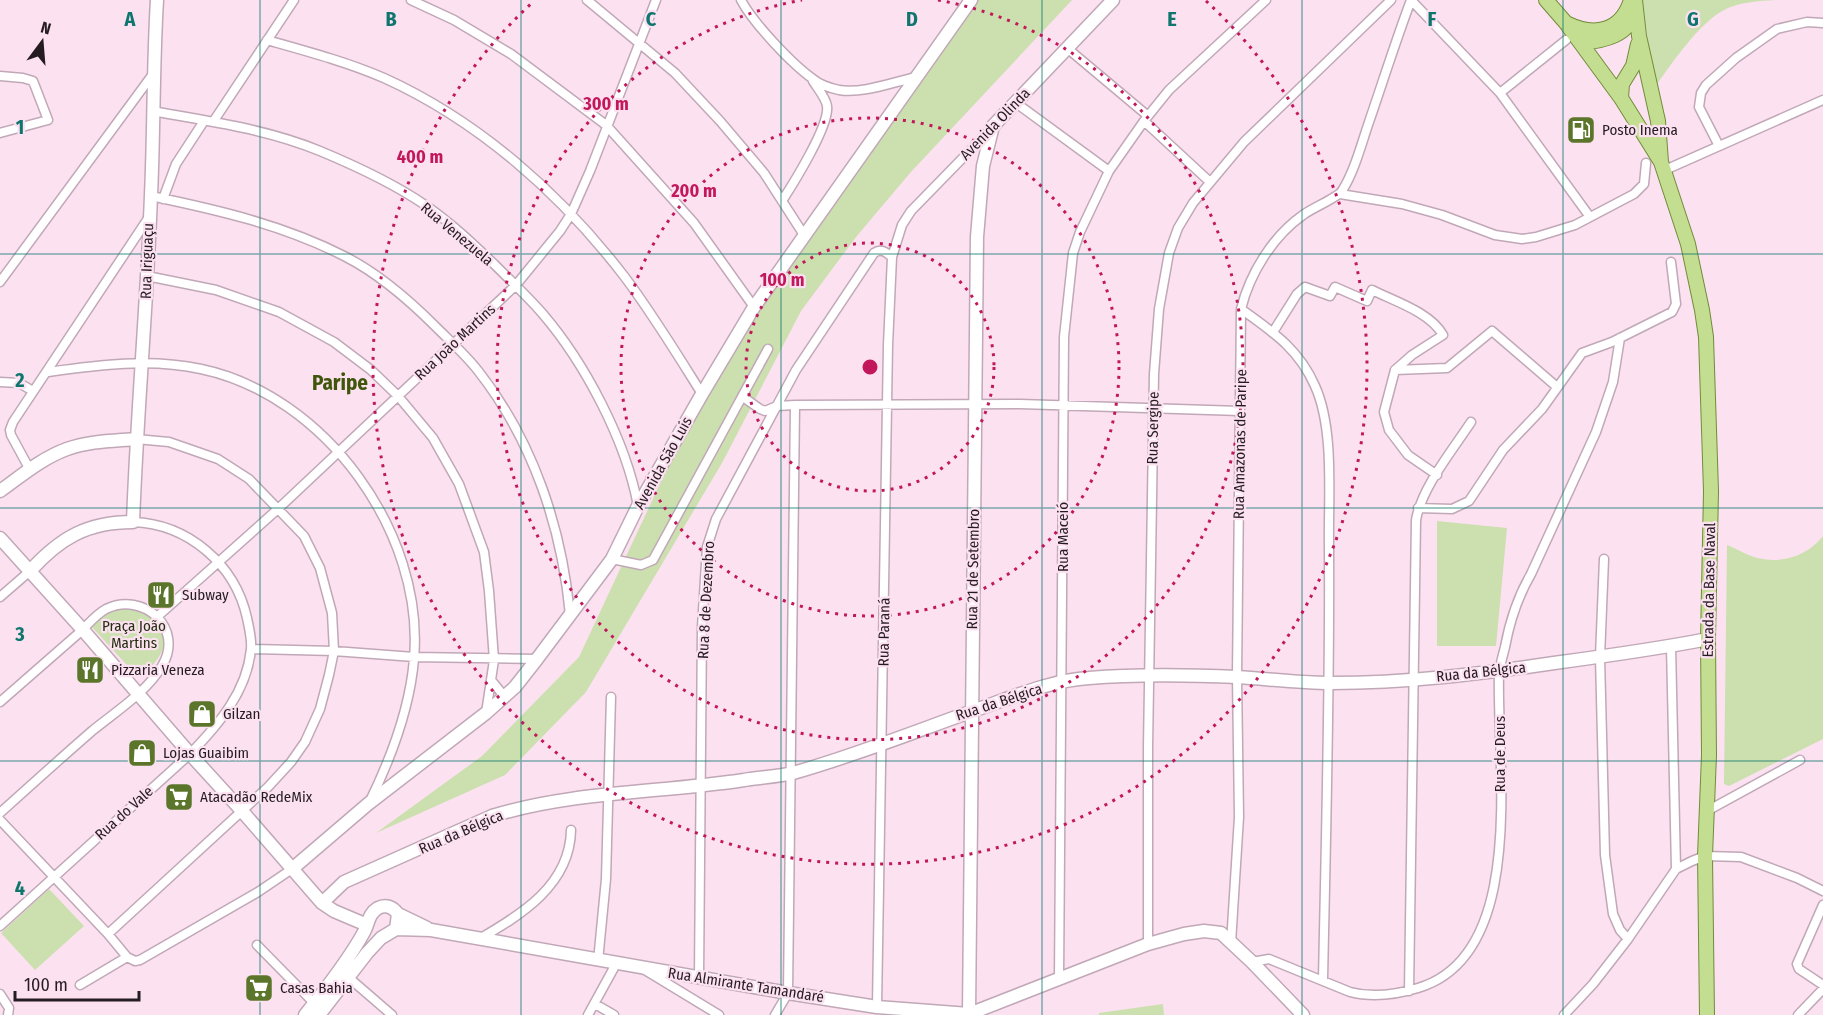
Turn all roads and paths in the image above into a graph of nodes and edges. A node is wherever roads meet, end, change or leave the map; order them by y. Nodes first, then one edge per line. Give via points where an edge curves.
1 (157, 0) edge
2 (294, 0) edge
3 (411, 0) edge
4 (587, 0) edge
5 (656, 0) edge
6 (741, 0) edge
7 (971, 0) edge
8 (1113, 0) edge
9 (1266, 0) edge
10 (1391, 0) edge
11 (1411, 0) edge
12 (1546, 0) edge
13 (1634, 0) edge
14 (1566, 23) junction
15 (1823, 23) edge
16 (1639, 36) junction
17 (267, 40) junction
18 (1566, 40) junction
19 (639, 42) junction
20 (1581, 43) junction
21 (1067, 48) junction
22 (153, 74) junction
23 (0, 76) edge
24 (917, 77) junction
25 (812, 78) junction
26 (1500, 93) junction
27 (1621, 98) junction
28 (1823, 100) edge
29 (1016, 103) junction
30 (152, 111) junction
31 (1146, 118) junction
32 (209, 122) junction
33 (606, 125) junction
34 (993, 126) junction
35 (0, 133) edge
36 (1719, 146) junction
37 (1646, 163) dead end
38 (1663, 166) junction
39 (1109, 171) junction
40 (1210, 182) junction
41 (1340, 194) junction
42 (157, 198) junction
43 (782, 201) junction
44 (571, 214) junction
45 (149, 216) junction
46 (1590, 217) junction
47 (804, 235) junction
48 (892, 257) junction
49 (1671, 262) dead end
50 (147, 276) junction
51 (0, 282) edge
52 (516, 285) junction
53 (754, 306) junction
54 (1241, 309) junction
55 (1273, 332) junction
56 (1620, 338) junction
57 (453, 344) junction
58 (768, 350) dead end
59 (142, 363) junction
60 (1395, 370) junction
61 (48, 372) junction
62 (0, 382) edge
63 (1557, 387) junction
64 (33, 391) junction
65 (702, 394) junction
66 (398, 396) junction
67 (743, 397) junction
68 (888, 404) junction
69 (975, 404) junction
70 (795, 405) junction
71 (1064, 405) junction
72 (777, 406) junction
73 (1154, 409) junction
74 (1240, 411) junction
75 (1470, 422) dead end
76 (136, 439) junction
77 (339, 453) junction
78 (30, 470) junction
79 (1437, 475) junction
80 (0, 491) edge
81 (638, 506) junction
82 (279, 508) junction
83 (1418, 508) junction
84 (133, 522) junction
85 (0, 538) edge
86 (612, 559) junction
87 (1604, 559) dead end
88 (219, 561) junction
89 (30, 571) junction
90 (0, 597) edge
91 (570, 615) junction
92 (158, 616) junction
93 (84, 630) junction
94 (1708, 639) junction
95 (1671, 646) junction
96 (251, 649) junction
97 (334, 651) junction
98 (414, 657) junction
99 (1600, 657) junction
100 (537, 659) junction
101 (494, 660) junction
102 (1499, 671) junction
103 (1149, 676) junction
104 (1237, 677) junction
105 (491, 680) junction
106 (1414, 680) junction
107 (1062, 682) junction
108 (1329, 683) junction
109 (138, 693) junction
110 (504, 696) junction
111 (610, 697) dead end
112 (0, 702) edge
113 (971, 711) junction
114 (486, 713) junction
115 (883, 743) junction
116 (190, 754) junction
117 (1800, 760) dead end
118 (383, 771) junction
119 (790, 774) junction
120 (391, 786) junction
121 (700, 786) junction
122 (609, 795) junction
123 (368, 804) junction
124 (242, 811) junction
125 (1707, 811) junction
126 (0, 813) edge
127 (0, 820) edge
128 (571, 830) dead end
129 (1705, 856) junction
130 (292, 868) junction
131 (1676, 869) junction
132 (52, 877) junction
133 (1823, 891) edge
134 (322, 903) junction
135 (1823, 905) edge
136 (398, 914) junction
137 (367, 925) junction
138 (0, 926) edge
139 (396, 928) junction
140 (431, 930) junction
141 (108, 934) junction
142 (479, 939) junction
143 (1628, 939) junction
144 (1231, 943) junction
145 (1148, 944) junction
146 (257, 945) dead end
147 (127, 957) junction
148 (598, 961) junction
149 (1252, 962) junction
150 (616, 964) junction
151 (642, 969) junction
152 (348, 977) junction
153 (699, 977) junction
154 (1323, 979) junction
155 (1059, 980) junction
156 (80, 985) dead end
157 (1823, 987) edge
158 (1409, 991) junction
159 (788, 993) junction
160 (0, 994) edge
161 (315, 1003) junction
162 (595, 1004) junction
163 (877, 1007) junction
164 (8, 1015) edge
165 (305, 1015) edge
166 (319, 1015) edge
167 (392, 1015) edge
168 (588, 1015) edge
169 (614, 1015) edge
170 (720, 1015) edge
171 (776, 1015) edge
172 (969, 1015) edge
173 (1302, 1015) edge
174 (1564, 1015) edge
175 (1707, 1015) edge
176 (1798, 1015) edge

1 - 22 main road, Rua Iriguaçu
2 - 17 street
3 - 33 street via 511,54
4 - 19 street
5 - 19 street, Rua João Martins
6 - 25 street via 754,20
7 - 24 main road, Avenida São Luís
8 - 21 main road, Avenida Olinda
9 - 31 street, Rua Maceió via 1169,90
10 - 40 street, Rua Sergipe via 1244,142
11 - 26 street
11 - 41 street via 1356,161
12 - 14 main road
13 - 14 main road via 1609,28 1586,31
13 - 16 main road
13 - 20 main road via 1632,20 1622,31 1606,39
14 - 18 street
14 - 20 main road
15 - 36 street via 1807,22 1777,29 1706,85 1699,106
16 - 27 main road via 1637,57 1622,84
16 - 38 main road via 1658,121
17 - 32 street
17 - 44 street via 384,78 431,103 506,155
18 - 20 street
18 - 26 street
19 - 33 street, Rua João Martins
19 - 43 street via 720,121
20 - 27 main road
21 - 29 main road, Avenida Olinda
21 - 31 street
22 - 30 main road, Rua Iriguaçu
22 - 51 street
23 - 35 street via 33,81 48,120
24 - 25 street via 855,90 839,90
24 - 47 main road, Avenida São Luís
25 - 43 street via 827,106 827,115
26 - 46 street
27 - 38 main road
28 - 36 street
29 - 34 main road, Avenida Olinda
29 - 39 street
30 - 32 street, Rua Venezuela
30 - 42 main road, Rua Iriguaçu
31 - 39 street, Rua Maceió
31 - 40 street
32 - 42 street via 176,164
32 - 52 street, Rua Venezuela via 319,150 388,182 469,240
33 - 44 street, Rua João Martins
33 - 53 street via 694,223
34 - 48 street, Avenida Olinda via 910,212
34 - 69 main road, Rua 21 de Setembro via 978,201
36 - 38 street
37 - 46 street via 1644,184 1639,191
38 - 94 main road, Estrada da Base Naval via 1698,288 1706,337 1711,491
39 - 71 street, Rua Maceió via 1072,253 1064,337
40 - 73 street, Rua Sergipe via 1178,228 1169,253 1155,345
41 - 46 street via 1402,204 1509,238 1536,237
41 - 54 street, Rua Amazonas de Paripe via 1304,214 1275,242 1254,274
42 - 45 main road, Rua Iriguaçu
42 - 57 street via 265,223 347,258 415,306
43 - 47 street
44 - 52 street, Rua João Martins
44 - 65 street via 624,276
45 - 50 main road, Rua Iriguaçu
45 - 61 street
47 - 53 main road, Avenida São Luís
48 - 68 street, Rua Paraná
48 - 72 street, Rua 8 de Dezembro via 882,251 874,253 796,370
49 - 56 street via 1674,310
50 - 59 main road, Rua Iriguaçu
50 - 66 street via 216,290 279,312 334,342
52 - 57 street, Rua João Martins
52 - 81 street, Rua Venezuela via 570,350 600,399 627,465
53 - 65 main road, Avenida São Luís
54 - 55 street
54 - 74 street, Rua Amazonas de Paripe
55 - 60 street via 1305,287 1330,296 1335,287 1367,301 1372,290 1422,315 1439,327 1443,335
55 - 108 street via 1305,366 1324,418 1328,444
56 - 63 street via 1582,353
56 - 102 street, Rua de Deus via 1605,407 1585,459 1512,611
57 - 66 street, Rua João Martins
57 - 91 street via 478,370 505,410 542,486 560,548
58 - 67 street
59 - 61 street
59 - 76 main road, Rua Iriguaçu
59 - 77 street via 201,369 230,377 293,411
60 - 63 street via 1447,368 1492,331
60 - 79 street via 1384,412 1389,430 1408,455
61 - 64 street
62 - 64 street via 19,383
63 - 83 street via 1503,450 1469,501 1452,509
64 - 78 street via 10,430
65 - 81 main road, Avenida São Luís
66 - 77 street, Rua João Martins
66 - 101 street via 433,438 459,484 473,520 484,552
67 - 72 street via 765,411
67 - 86 street via 653,560 641,565
68 - 69 street
68 - 70 street
68 - 115 street, Rua Paraná
69 - 71 street
69 - 113 main road, Rua 21 de Setembro
70 - 72 street
70 - 119 street
71 - 73 street
71 - 107 street, Rua Maceió
72 - 121 street, Rua 8 de Dezembro via 709,538 702,627
73 - 74 street
73 - 103 street, Rua Sergipe
74 - 104 street, Rua Amazonas de Paripe
75 - 79 street
76 - 78 main road via 67,449
76 - 82 street via 170,442 218,459 249,479
76 - 84 main road, Rua Iriguaçu
77 - 82 street, Rua João Martins
77 - 98 street via 372,500 404,564 413,608
78 - 80 main road
79 - 83 street
81 - 86 main road, Avenida São Luís
82 - 88 street, Rua João Martins
82 - 97 street via 303,536 320,568 332,613
83 - 106 street
84 - 88 street, Rua do Vale via 153,522 172,528
84 - 89 main road, Rua do Vale via 81,530 59,542
85 - 89 main road
86 - 91 main road, Avenida São Luís
87 - 99 street
88 - 92 street, Rua João Martins
88 - 96 street, Rua do Vale via 244,603
89 - 90 street, Rua do Vale
89 - 93 main road
91 - 100 main road, Avenida São Luís
92 - 93 street via 145,608 119,605 98,614
92 - 109 street via 167,632 168,652 162,666
93 - 109 main road
93 - 112 street
94 - 95 main road, Rua da Bélgica
94 - 125 main road, Estrada da Base Naval
95 - 99 main road, Rua da Bélgica
95 - 131 street
96 - 97 street
96 - 116 street, Rua do Vale via 238,694 212,732
97 - 98 street
97 - 124 street via 320,709 304,742 283,770
98 - 101 street
98 - 118 street via 404,709
99 - 102 main road, Rua da Bélgica
99 - 143 street via 1605,855 1613,914
100 - 101 street
100 - 110 main road, Avenida São Luís
101 - 105 street
102 - 106 main road, Rua da Bélgica
102 - 158 street, Rua de Deus via 1502,749 1496,885 1481,929 1466,955 1435,982
103 - 104 main road, Rua da Bélgica
103 - 107 main road, Rua da Bélgica
103 - 145 street, Rua Sergipe
104 - 108 main road, Rua da Bélgica
104 - 144 street, Rua Amazonas de Paripe via 1239,817
105 - 110 street
105 - 114 street
106 - 108 main road, Rua da Bélgica
106 - 158 street
107 - 113 main road, Rua da Bélgica
107 - 155 street, Rua Maceió
108 - 154 street
109 - 116 main road
109 - 126 street
110 - 114 main road, Avenida São Luís
111 - 122 street
113 - 115 main road, Rua da Bélgica
113 - 172 main road, Rua 21 de Setembro
114 - 120 main road, Avenida São Luís
115 - 119 main road, Rua da Bélgica
115 - 163 street, Rua Paraná
116 - 124 main road
116 - 132 street, Rua do Vale
117 - 125 street
118 - 120 street
118 - 123 street
119 - 121 main road, Rua da Bélgica
119 - 159 street
120 - 123 main road, Avenida São Luís
121 - 122 main road, Rua da Bélgica
121 - 153 street, Rua 8 de Dezembro
122 - 134 main road, Rua da Bélgica via 535,804 492,816 344,882
122 - 148 street
123 - 130 main road, Avenida São Luís
124 - 130 main road
124 - 141 street
125 - 129 main road, Estrada da Base Naval
127 - 132 street
128 - 142 street via 562,867 549,888 520,914
129 - 131 street
129 - 133 street via 1741,857
129 - 175 main road, Estrada da Base Naval
130 - 134 main road
130 - 147 street via 140,960
131 - 143 street
132 - 138 street, Rua do Vale
132 - 141 street
134 - 137 main road
135 - 157 street via 1797,964
136 - 137 main road via 391,907 380,907
136 - 139 main road
136 - 140 main road, Rua Almirante Tamandaré
137 - 161 main road
139 - 140 main road, Rua Almirante Tamandaré
139 - 152 main road via 366,953
140 - 142 main road, Rua Almirante Tamandaré
141 - 147 street
142 - 148 main road, Rua Almirante Tamandaré
143 - 174 street
144 - 145 main road, Rua Almirante Tamandaré via 1221,933 1204,931
144 - 149 main road, Rua Almirante Tamandaré
145 - 155 main road, Rua Almirante Tamandaré
146 - 161 street
147 - 156 street
148 - 150 main road, Rua Almirante Tamandaré
149 - 154 street, Rua de Deus via 1269,959
149 - 173 main road, Rua Almirante Tamandaré
150 - 151 main road, Rua Almirante Tamandaré
150 - 162 street
151 - 153 main road, Rua Almirante Tamandaré
151 - 170 street
152 - 166 main road
152 - 167 street
153 - 159 main road, Rua Almirante Tamandaré
154 - 158 street, Rua de Deus via 1361,995
155 - 172 main road, Rua Almirante Tamandaré
157 - 176 street
159 - 163 main road, Rua Almirante Tamandaré
159 - 171 street
160 - 164 street via 7,1002
161 - 165 main road
162 - 168 street
162 - 169 street
163 - 172 main road, Rua Almirante Tamandaré

